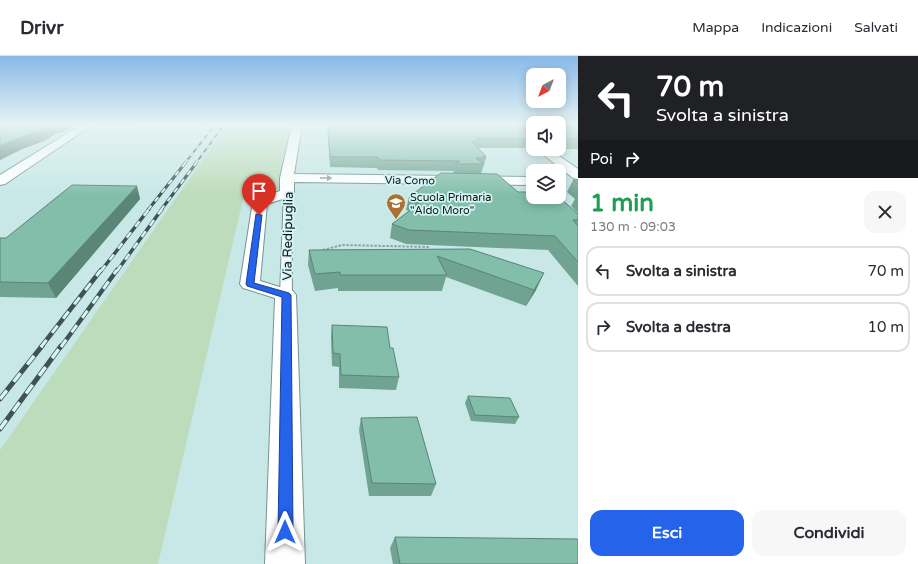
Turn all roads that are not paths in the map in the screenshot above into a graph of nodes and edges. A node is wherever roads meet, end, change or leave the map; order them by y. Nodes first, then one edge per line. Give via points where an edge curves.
1 (50, 149) edge
2 (293, 149) edge
3 (552, 156) edge
4 (578, 175) edge
5 (0, 181) edge
6 (526, 182) edge
7 (287, 185) junction
8 (286, 295) junction
9 (285, 564) edge

1 - 5 street
2 - 7 street, Via Redipuglia
3 - 4 street
7 -> 6 street, Via Como
7 - 8 lane, Via Redipuglia
7 - 8 street, Via Como via 260,201 250,284
8 - 9 street, Via Redipuglia

